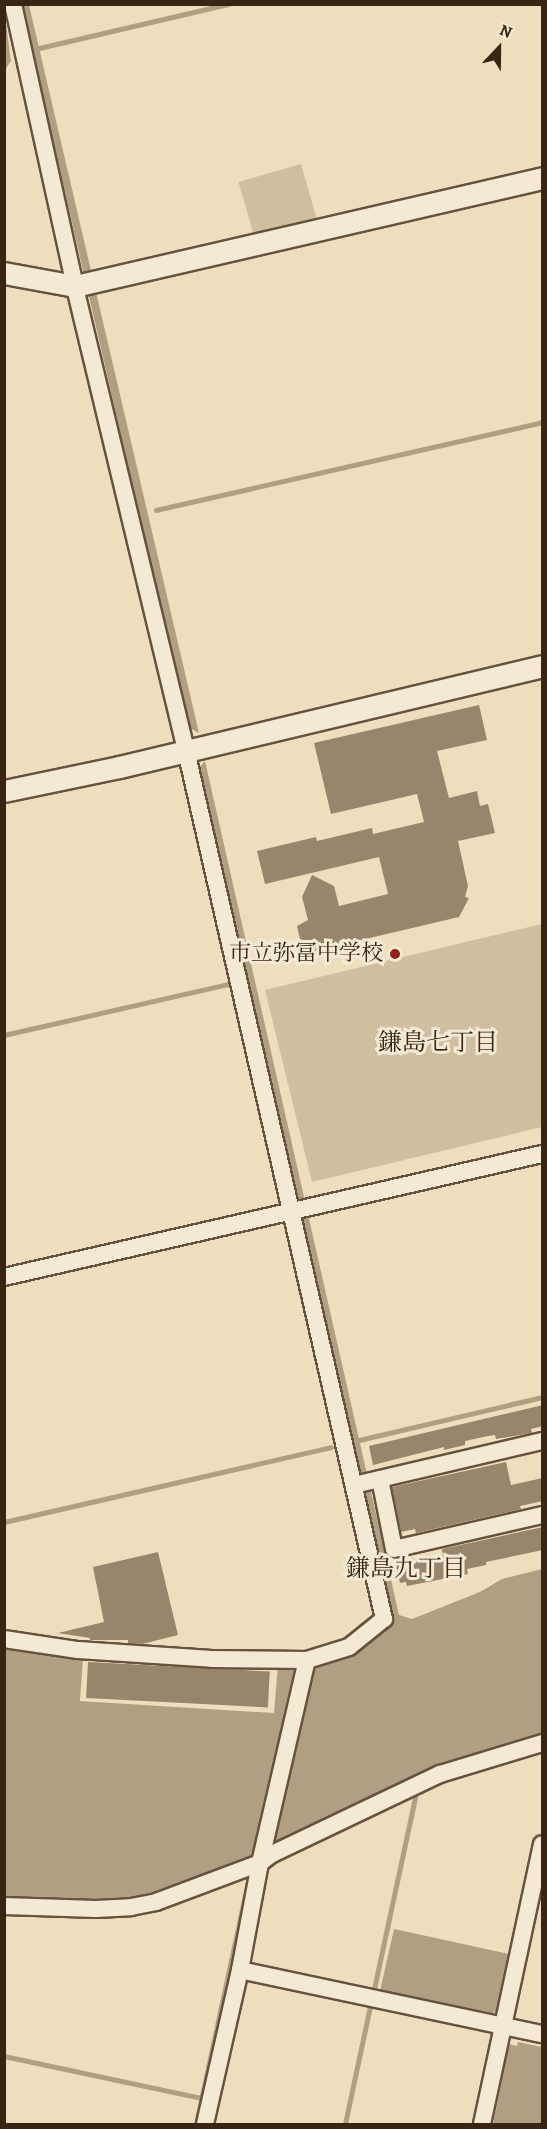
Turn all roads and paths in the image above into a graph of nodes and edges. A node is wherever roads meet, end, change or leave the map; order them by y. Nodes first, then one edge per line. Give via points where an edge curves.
1 (13, 4) edge
2 (543, 178) edge
3 (4, 273) edge
4 (75, 286) junction
5 (543, 666) edge
6 (186, 750) junction
7 (4, 790) edge
8 (543, 1154) edge
9 (289, 1212) junction
10 (4, 1277) edge
11 (543, 1441) edge
12 (377, 1480) junction
13 (354, 1485) junction
14 (543, 1515) edge
15 (4, 1639) edge
16 (307, 1662) junction
17 (543, 1743) edge
18 (543, 1844) edge
19 (261, 1860) junction
20 (4, 1906) edge
21 (240, 1970) junction
22 (503, 2026) junction
23 (543, 2034) edge
24 (205, 2124) edge
25 (482, 2124) edge

1 - 4 street
2 - 4 street
3 - 4 street
4 - 6 street
5 - 6 street
6 - 7 street
6 - 9 street
8 - 9 street
9 - 10 street
9 - 13 street
11 - 12 street
12 - 13 street
12 - 14 street via 394,1549
13 - 16 street via 384,1620 349,1647
15 - 16 street via 78,1650
16 - 19 street
17 - 19 street via 440,1774
18 - 22 street
19 - 20 street via 156,1902 131,1907
19 - 21 street
21 - 22 street
21 - 24 street
22 - 23 street
22 - 25 street

